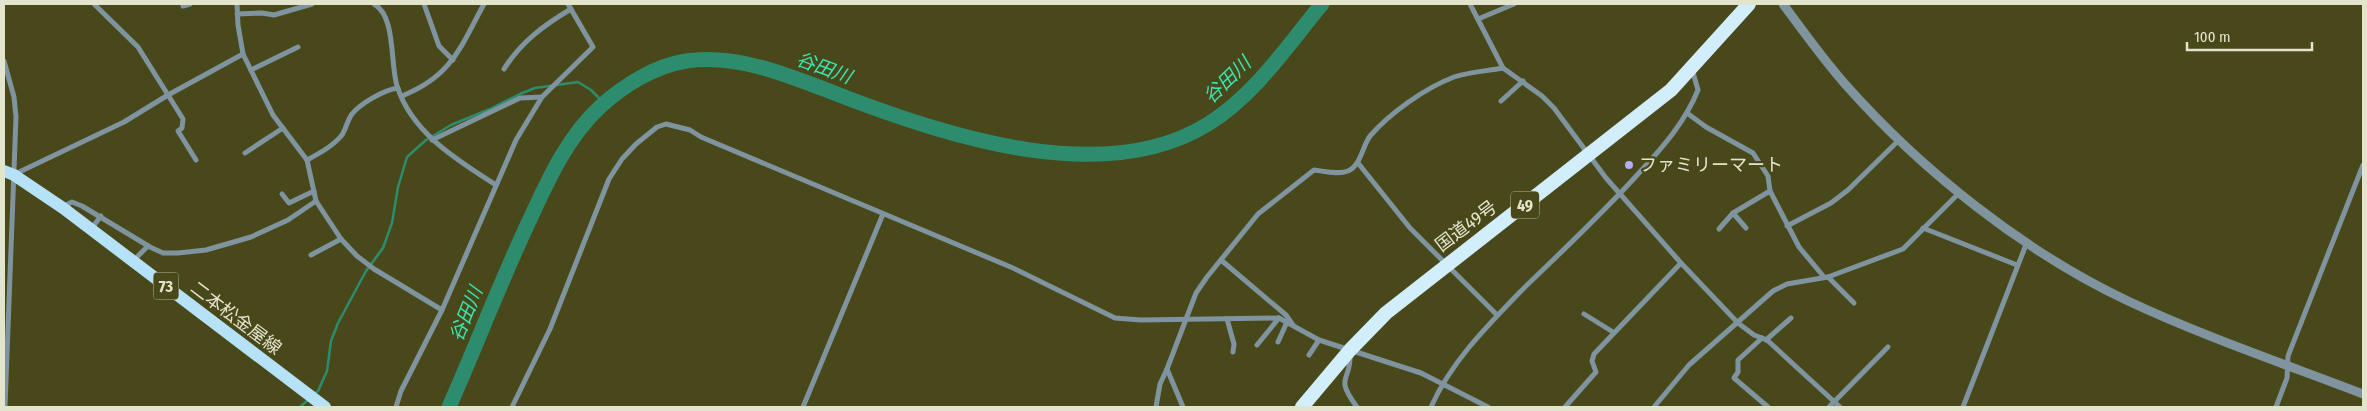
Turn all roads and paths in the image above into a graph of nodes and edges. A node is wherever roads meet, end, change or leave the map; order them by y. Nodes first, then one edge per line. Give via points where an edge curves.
1 (94, 4) edge
2 (190, 4) edge
3 (237, 4) edge
4 (312, 4) edge
5 (374, 4) edge
6 (424, 4) edge
7 (484, 4) edge
8 (1470, 4) edge
9 (1514, 4) edge
10 (1749, 4) edge
11 (1783, 4) edge
12 (183, 6) dead end
13 (569, 7) edge
14 (238, 14) junction
15 (1478, 19) junction
16 (298, 47) dead end
17 (243, 54) junction
18 (453, 60) junction
19 (4, 62) edge
20 (1503, 68) junction
21 (504, 69) dead end
22 (1692, 69) junction
23 (251, 70) junction
24 (1522, 81) junction
25 (398, 88) junction
26 (168, 95) junction
27 (402, 96) junction
28 (542, 97) junction
29 (1501, 101) dead end
30 (1687, 113) junction
31 (283, 128) junction
32 (432, 140) junction
33 (1899, 140) junction
34 (245, 153) dead end
35 (1588, 155) junction
36 (196, 160) dead end
37 (307, 160) junction
38 (1358, 163) junction
39 (2363, 165) edge
40 (9, 173) edge
41 (496, 185) junction
42 (1770, 191) junction
43 (314, 192) junction
44 (1960, 192) junction
45 (282, 194) dead end
46 (1620, 194) junction
47 (316, 201) junction
48 (61, 207) junction
49 (883, 214) junction
50 (1733, 214) junction
51 (101, 216) junction
52 (1787, 226) junction
53 (1746, 228) dead end
54 (1923, 228) junction
55 (91, 229) junction
56 (1718, 229) dead end
57 (342, 239) junction
58 (2027, 242) junction
59 (148, 246) junction
60 (312, 255) dead end
61 (1222, 260) junction
62 (133, 261) junction
63 (1681, 263) junction
64 (1447, 264) junction
65 (2017, 265) junction
66 (1826, 277) junction
67 (1854, 303) dead end
68 (442, 310) junction
69 (1584, 314) dead end
70 (1497, 315) junction
71 (1279, 318) junction
72 (1791, 318) dead end
73 (1186, 319) junction
74 (1228, 319) junction
75 (1286, 322) junction
76 (1738, 323) junction
77 (1294, 326) junction
78 (1613, 332) junction
79 (1764, 339) junction
80 (1318, 340) junction
81 (1278, 342) dead end
82 (1257, 345) dead end
83 (1888, 347) dead end
84 (1350, 350) junction
85 (1233, 352) dead end
86 (1310, 355) dead end
87 (2287, 365) junction
88 (1167, 369) junction
89 (1443, 382) junction
90 (2363, 394) edge
91 (1834, 402) junction
92 (319, 406) edge
93 (5, 407) edge
94 (396, 407) edge
95 (512, 407) edge
96 (803, 407) edge
97 (1156, 407) edge
98 (1183, 407) edge
99 (1302, 407) edge
100 (1357, 407) edge
101 (1431, 407) edge
102 (1488, 407) edge
103 (1565, 407) edge
104 (1654, 407) edge
105 (1768, 407) edge
106 (1829, 407) edge
107 (1840, 407) edge
108 (1963, 407) edge
109 (2276, 407) edge

1 - 26 street via 138,47
2 - 12 street
3 - 14 street
4 - 14 street via 274,15 262,12
5 - 25 street via 383,12 389,29
6 - 18 street via 439,46
7 - 18 street
8 - 15 street
9 - 15 street
10 - 22 highway, 国道49号 / 49
11 - 33 street via 1845,84
13 - 21 street via 531,36 513,54
13 - 28 street via 593,48
14 - 17 street
15 - 20 street
16 - 23 street
17 - 23 street
17 - 26 street
18 - 27 street via 432,81
19 - 40 street via 14,97
20 - 24 street
20 - 38 street via 1454,77 1402,106 1366,142
22 - 30 street via 1698,90
22 - 35 highway, 国道49号 / 49 via 1657,102
23 - 31 street
24 - 29 street
24 - 35 street via 1554,108
25 - 27 street
25 - 37 street via 381,92 357,110 340,137
26 - 36 street via 183,119 182,128 178,131
26 - 40 street via 124,122
27 - 32 street via 421,130
28 - 32 street via 520,98
28 - 41 street via 516,140
30 - 42 street via 1753,153 1768,176
30 - 46 street via 1662,149
31 - 34 street
31 - 37 street
32 - 41 street
33 - 44 street
33 - 52 street via 1848,190 1831,203
35 - 46 street
35 - 64 highway, 国道49号 / 49
37 - 43 street
38 - 61 street via 1344,172 1314,170 1304,177 1258,214
38 - 64 street via 1410,228
39 - 87 street
40 - 48 main road, 二本松金屋線 / 73
40 - 93 street
41 - 68 street
42 - 50 street
42 - 52 street
43 - 45 street via 289,203
43 - 47 street
44 - 54 street
44 - 58 street
46 - 63 street
46 - 70 street
47 - 57 street
47 - 59 street via 288,220 251,237 206,250 163,253
48 - 51 street via 72,202
48 - 55 main road, 二本松金屋線 / 73
49 - 73 street via 1013,268 1115,318
49 - 95 street via 690,130 666,124 657,127 636,144 609,179 550,329
49 - 96 street
50 - 53 street
50 - 56 street
51 - 55 street
51 - 59 street
52 - 66 street via 1799,246
54 - 65 street
54 - 66 street via 1898,251
55 - 62 main road, 二本松金屋線 / 73
57 - 60 street
57 - 68 street via 374,269
58 - 65 street
58 - 87 street via 2127,301 2194,331
59 - 62 street
61 - 73 street via 1196,292
61 - 77 street via 1286,315
62 - 92 main road, 二本松金屋線 / 73
63 - 76 street
63 - 78 street
64 - 70 street
64 - 84 highway, 国道49号 / 49 via 1386,313
65 - 108 street
66 - 67 street
66 - 76 street via 1780,287
68 - 94 street
69 - 78 street
70 - 89 street
71 - 74 street
71 - 75 street
71 - 82 street
72 - 79 street
73 - 74 street
73 - 88 street
74 - 85 street
75 - 77 street
75 - 81 street
76 - 79 street
76 - 104 street via 1689,365
77 - 80 street
78 - 103 street via 1593,357 1596,372
79 - 91 street
79 - 105 street via 1738,360 1738,372 1734,378
80 - 84 street
80 - 86 street
83 - 91 street
84 - 89 street
84 - 99 highway, 国道49号 / 49
84 - 100 street via 1350,362 1343,380
87 - 90 street
87 - 109 street via 2287,378
88 - 97 street via 1160,384
88 - 98 street
89 - 101 street
89 - 102 street
91 - 106 street
91 - 107 street

